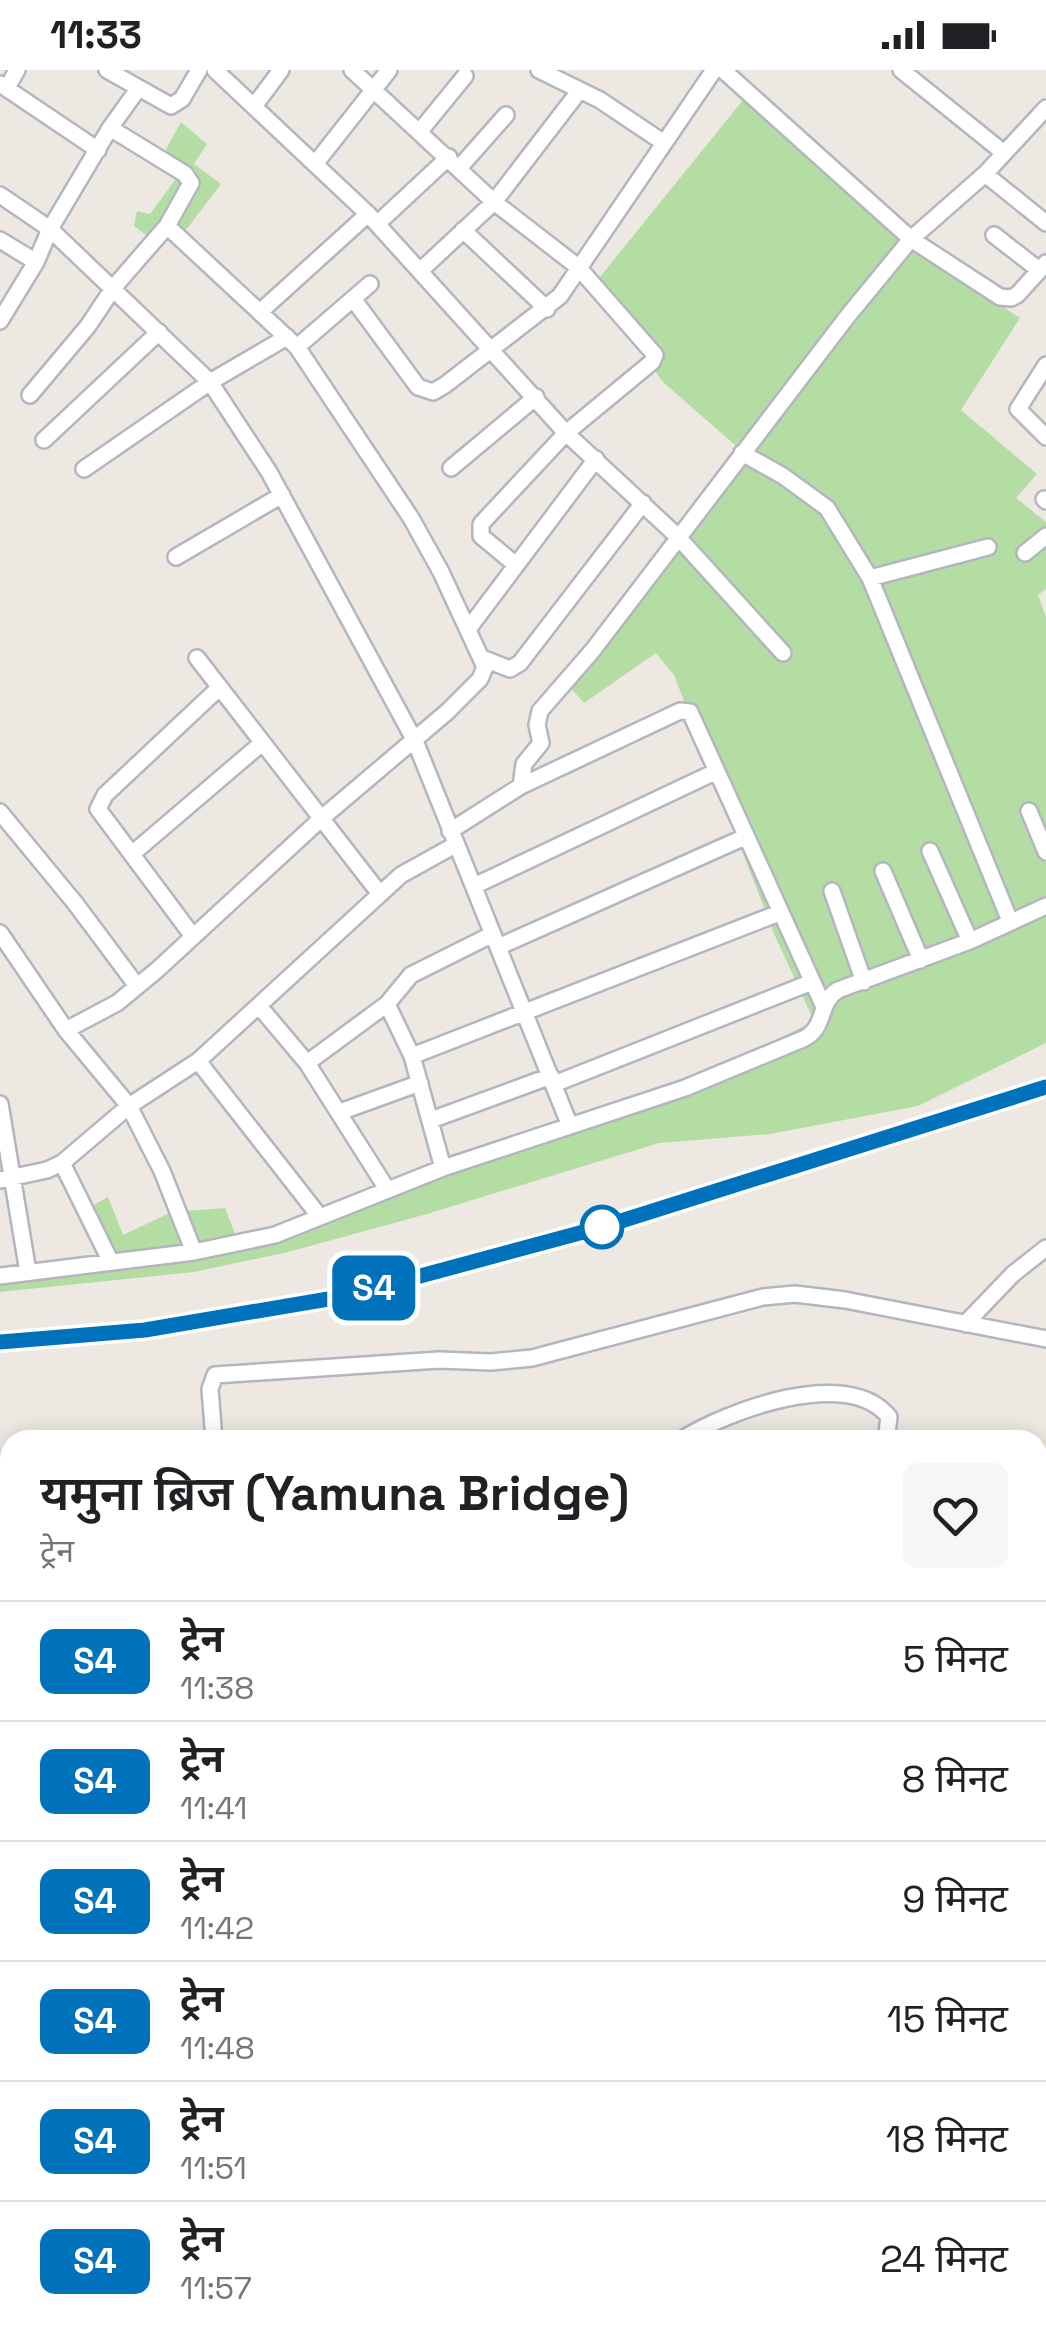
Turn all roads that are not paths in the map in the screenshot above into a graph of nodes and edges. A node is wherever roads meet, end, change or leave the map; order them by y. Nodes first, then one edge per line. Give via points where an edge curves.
1 (17, 70) edge
2 (107, 70) edge
3 (199, 70) edge
4 (215, 70) edge
5 (281, 70) edge
6 (352, 70) edge
7 (389, 70) edge
8 (539, 70) edge
9 (714, 70) edge
10 (724, 70) edge
11 (901, 70) edge
12 (465, 76) dead end
13 (3, 86) edge
14 (138, 89) junction
15 (374, 89) junction
16 (580, 90) junction
17 (254, 105) junction
18 (1046, 108) edge
19 (506, 115) dead end
20 (110, 128) junction
21 (420, 131) junction
22 (664, 143) junction
23 (98, 150) junction
24 (1004, 154) junction
25 (454, 162) junction
26 (315, 164) junction
27 (985, 174) junction
28 (0, 195) edge
29 (494, 202) junction
30 (373, 219) junction
31 (1046, 223) edge
32 (167, 226) junction
33 (50, 229) junction
34 (463, 230) junction
35 (994, 235) dead end
36 (911, 239) junction
37 (0, 240) edge
38 (36, 262) junction
39 (1043, 266) edge
40 (578, 267) junction
41 (420, 271) junction
42 (370, 284) dead end
43 (114, 287) junction
44 (354, 300) junction
45 (546, 309) junction
46 (261, 311) junction
47 (0, 321) edge
48 (159, 332) junction
49 (292, 342) junction
50 (489, 349) junction
51 (1046, 365) edge
52 (210, 382) junction
53 (1031, 384) junction
54 (30, 395) dead end
55 (536, 397) junction
56 (1046, 397) edge
57 (566, 433) junction
58 (1046, 437) edge
59 (44, 440) dead end
60 (742, 452) junction
61 (596, 459) junction
62 (451, 468) dead end
63 (84, 469) dead end
64 (282, 495) junction
65 (643, 502) junction
66 (677, 536) junction
67 (1046, 536) edge
68 (988, 547) dead end
69 (1025, 553) dead end
70 (176, 556) dead end
71 (516, 565) junction
72 (870, 578) junction
73 (468, 628) junction
74 (783, 653) dead end
75 (197, 658) dead end
76 (482, 658) junction
77 (219, 688) junction
78 (415, 741) junction
79 (262, 743) junction
80 (715, 772) junction
81 (521, 786) junction
82 (1029, 811) dead end
83 (0, 812) edge
84 (322, 818) junction
85 (745, 837) junction
86 (452, 838) junction
87 (930, 851) dead end
88 (1046, 852) edge
89 (132, 854) junction
90 (883, 871) dead end
91 (474, 886) junction
92 (832, 891) dead end
93 (380, 894) junction
94 (1046, 906) edge
95 (779, 913) junction
96 (1010, 921) junction
97 (0, 933) edge
98 (192, 935) junction
99 (495, 940) junction
100 (970, 941) junction
101 (920, 960) junction
102 (812, 982) junction
103 (864, 982) junction
104 (137, 986) junction
105 (388, 1004) junction
106 (260, 1006) junction
107 (824, 1007) junction
108 (523, 1010) junction
109 (66, 1030) junction
110 (412, 1056) junction
111 (198, 1061) junction
112 (307, 1064) junction
113 (552, 1080) junction
114 (420, 1083) junction
115 (0, 1104) edge
116 (129, 1106) junction
117 (340, 1112) junction
118 (431, 1120) junction
119 (570, 1126) junction
120 (62, 1163) junction
121 (443, 1168) junction
122 (6, 1179) edge
123 (387, 1189) junction
124 (320, 1217) junction
125 (1046, 1248) edge
126 (194, 1252) junction
127 (110, 1262) junction
128 (28, 1272) junction
129 (0, 1276) edge
130 (965, 1324) junction
131 (1046, 1339) edge
132 (213, 1430) edge
133 (702, 1430) edge
134 (888, 1430) edge

1 - 13 street
2 - 14 street
3 - 14 street via 177,104 165,105
4 - 17 street
5 - 17 street
6 - 15 street
7 - 15 street
8 - 16 street
9 - 22 street
10 - 36 street
11 - 24 street
12 - 21 street
13 - 23 street
14 - 20 street
15 - 21 street
15 - 26 street
16 - 22 street
16 - 29 street
17 - 26 street
18 - 24 street
19 - 25 street
20 - 23 street
20 - 32 street via 190,179
21 - 25 street
22 - 40 street
23 - 33 street
24 - 27 street
25 - 29 street
25 - 30 street
26 - 30 street
27 - 31 street
27 - 36 street
28 - 33 street
29 - 34 street
29 - 40 street
30 - 41 street
30 - 46 street
32 - 43 street
32 - 46 street
33 - 38 street
33 - 43 street
34 - 41 street
34 - 45 street
35 - 39 street
36 - 39 street via 1006,299
36 - 60 street
37 - 38 street
38 - 47 street
40 - 45 street
40 - 57 street via 656,359
41 - 50 street
42 - 44 street
43 - 48 street
43 - 54 street
44 - 49 street
44 - 50 street via 426,391 445,385
45 - 50 street
46 - 49 street
48 - 52 street
48 - 59 street
49 - 52 street
49 - 73 street via 411,518
50 - 55 street
51 - 53 street
52 - 63 street
52 - 64 street
53 - 56 street
53 - 58 street via 1018,410
55 - 57 street
55 - 62 street
57 - 61 street
57 - 71 street via 479,528
60 - 66 street
60 - 72 street via 828,508
61 - 65 street
61 - 71 street
64 - 70 street
64 - 78 street
65 - 66 street
65 - 76 street via 520,663 510,669
66 - 74 street
66 - 81 street via 540,711 541,743 524,764
67 - 69 street
68 - 72 street
71 - 73 street
72 - 96 street
73 - 76 street
75 - 77 street
76 - 78 street via 480,679
77 - 79 street
77 - 89 street via 100,799 99,814
78 - 84 street
78 - 86 street
79 - 84 street
79 - 89 street
80 - 81 street via 686,710
80 - 85 street
80 - 91 street
81 - 86 street
82 - 88 street
83 - 104 street
84 - 93 street
84 - 98 street
85 - 95 street
85 - 99 street
86 - 91 street
86 - 93 street
87 - 100 street
89 - 98 street
90 - 101 street
91 - 99 street
92 - 103 street
93 - 106 street
94 - 96 street
95 - 102 street
95 - 108 street
96 - 100 street
97 - 109 street
98 - 104 street
99 - 105 street via 411,975
99 - 108 street
100 - 101 street
101 - 103 street
102 - 107 street
102 - 113 street
103 - 107 street via 828,996
104 - 109 street
105 - 110 street
105 - 112 street
106 - 111 street
106 - 112 street
107 - 119 street via 818,1028 803,1039
108 - 110 street
108 - 113 street
109 - 116 street
110 - 114 street
111 - 116 street
111 - 124 street
112 - 117 street
113 - 118 street
113 - 119 street
114 - 117 street
114 - 118 street
115 - 122 street
116 - 120 street
116 - 126 street
117 - 123 street
118 - 121 street
119 - 121 street
120 - 122 street
120 - 127 street
121 - 123 street
122 - 128 street
123 - 124 street
124 - 126 street
125 - 130 street
126 - 127 street
127 - 128 street
128 - 129 street
130 - 131 street
130 - 132 street via 845,1300 763,1297 532,1358 215,1375
133 - 134 street via 818,1391 883,1410 890,1417

